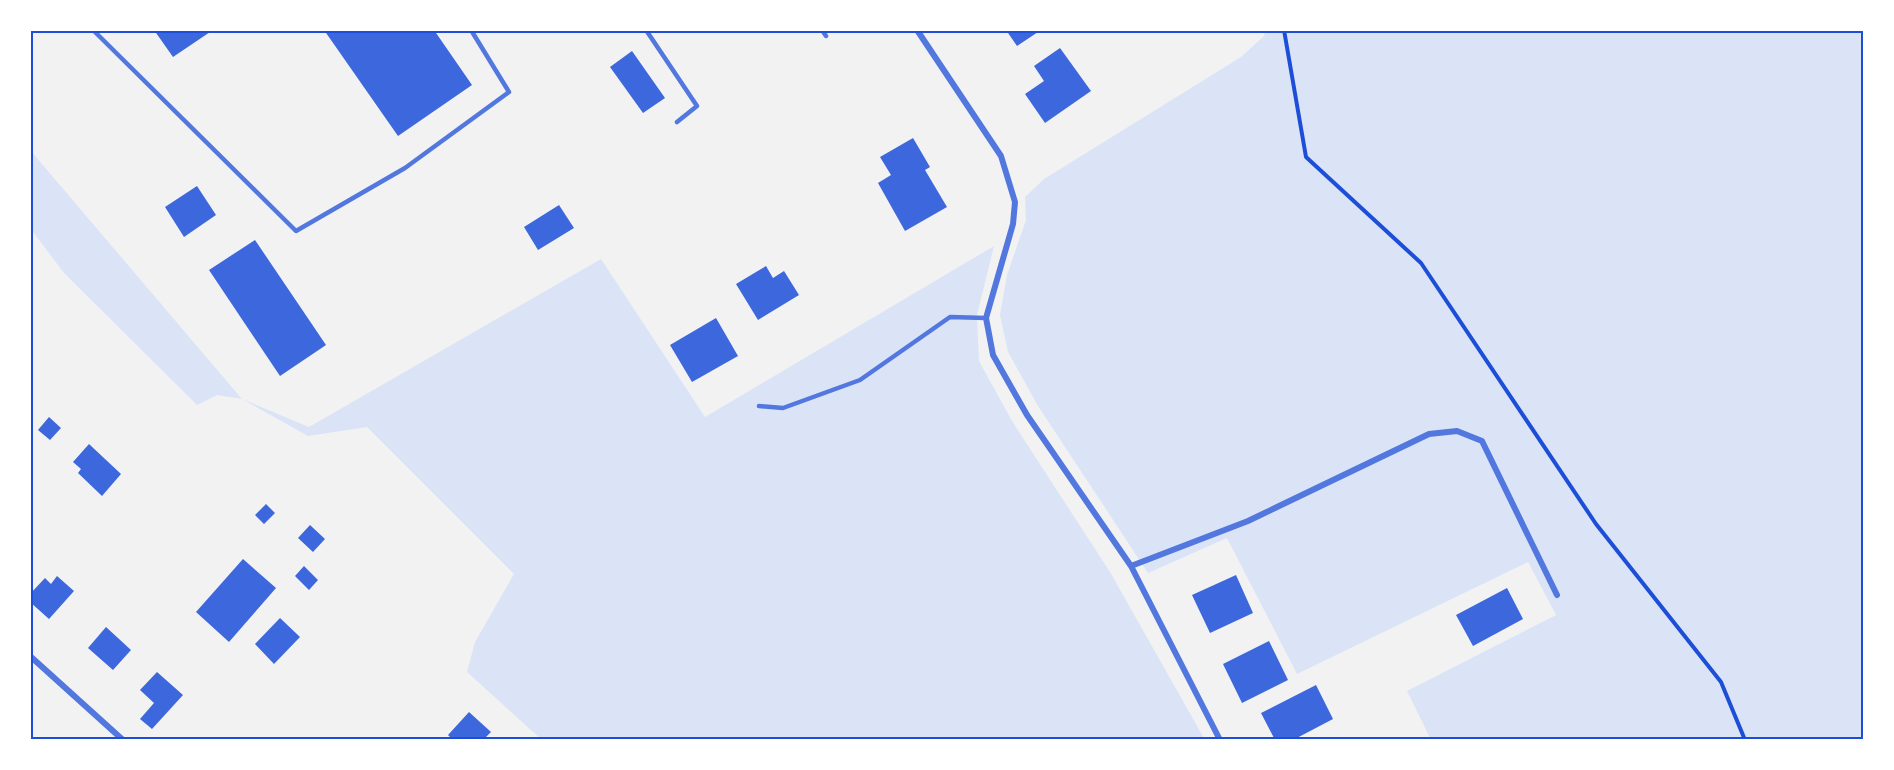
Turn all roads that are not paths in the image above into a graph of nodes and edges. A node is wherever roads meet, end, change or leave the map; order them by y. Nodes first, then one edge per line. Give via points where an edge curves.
1 (93, 30) edge
2 (471, 30) edge
3 (646, 30) edge
4 (822, 30) edge
5 (917, 30) edge
6 (826, 36) dead end
7 (677, 122) dead end
8 (986, 318) junction
9 (759, 406) dead end
10 (1131, 566) junction
11 (1557, 595) dead end
12 (30, 657) edge
13 (123, 740) edge
14 (1220, 740) edge

1 - 2 lane via 296,231 405,168 509,92
3 - 7 lane via 697,106
4 - 6 lane
5 - 8 street via 1001,156 1015,202 1013,224
8 - 9 lane via 950,316 860,380 783,408
8 - 10 street via 993,355 1027,415
10 - 11 street via 1248,521 1429,434 1458,430 1482,441
10 - 14 street
12 - 13 street

